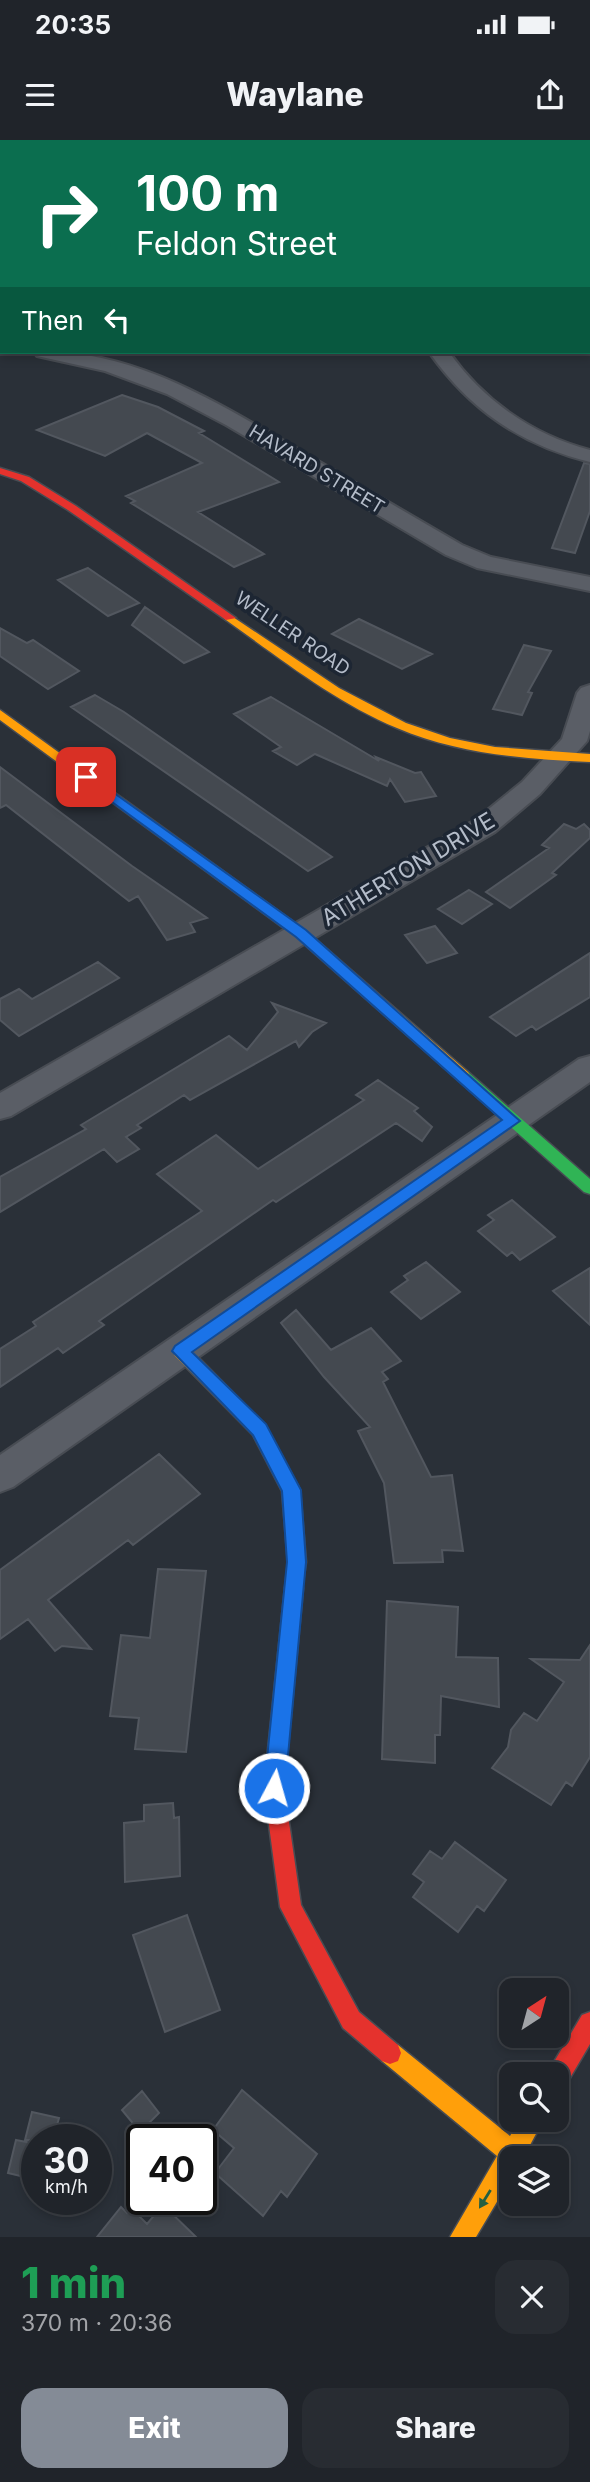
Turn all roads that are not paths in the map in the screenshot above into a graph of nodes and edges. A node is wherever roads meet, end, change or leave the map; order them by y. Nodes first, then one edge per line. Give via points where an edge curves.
1 (69, 354) edge
2 (441, 354) edge
3 (106, 357) edge
4 (590, 456) edge
5 (0, 471) edge
6 (590, 584) edge
7 (590, 692) edge
8 (0, 714) edge
9 (560, 756) junction
10 (590, 758) edge
11 (301, 934) junction
12 (590, 1067) edge
13 (0, 1108) edge
14 (512, 1121) junction
15 (590, 1188) edge
16 (181, 1351) junction
17 (0, 1476) edge
18 (590, 2023) edge
19 (567, 2062) edge
20 (503, 2146) edge
21 (499, 2176) edge
22 (461, 2237) edge

1 - 3 street, HAVARD STREET
2 - 4 street via 493,411 524,433
3 - 6 street, HAVARD STREET via 198,398 454,550 485,562
5 - 9 street, WELLER ROAD via 25,479 72,508 322,681 402,726 525,757
7 - 9 street, ATHERTON DRIVE via 574,741
8 - 11 street
9 - 10 street, WELLER ROAD
9 - 11 street, ATHERTON DRIVE via 531,789 485,826
11 - 13 street, ATHERTON DRIVE
11 - 14 street
12 - 14 street
14 - 15 street
14 - 16 street
16 - 17 street
16 - 20 street via 259,1430 291,1490 297,1562 274,1788 291,1907 352,2020
18 - 19 street
21 -> 22 street

